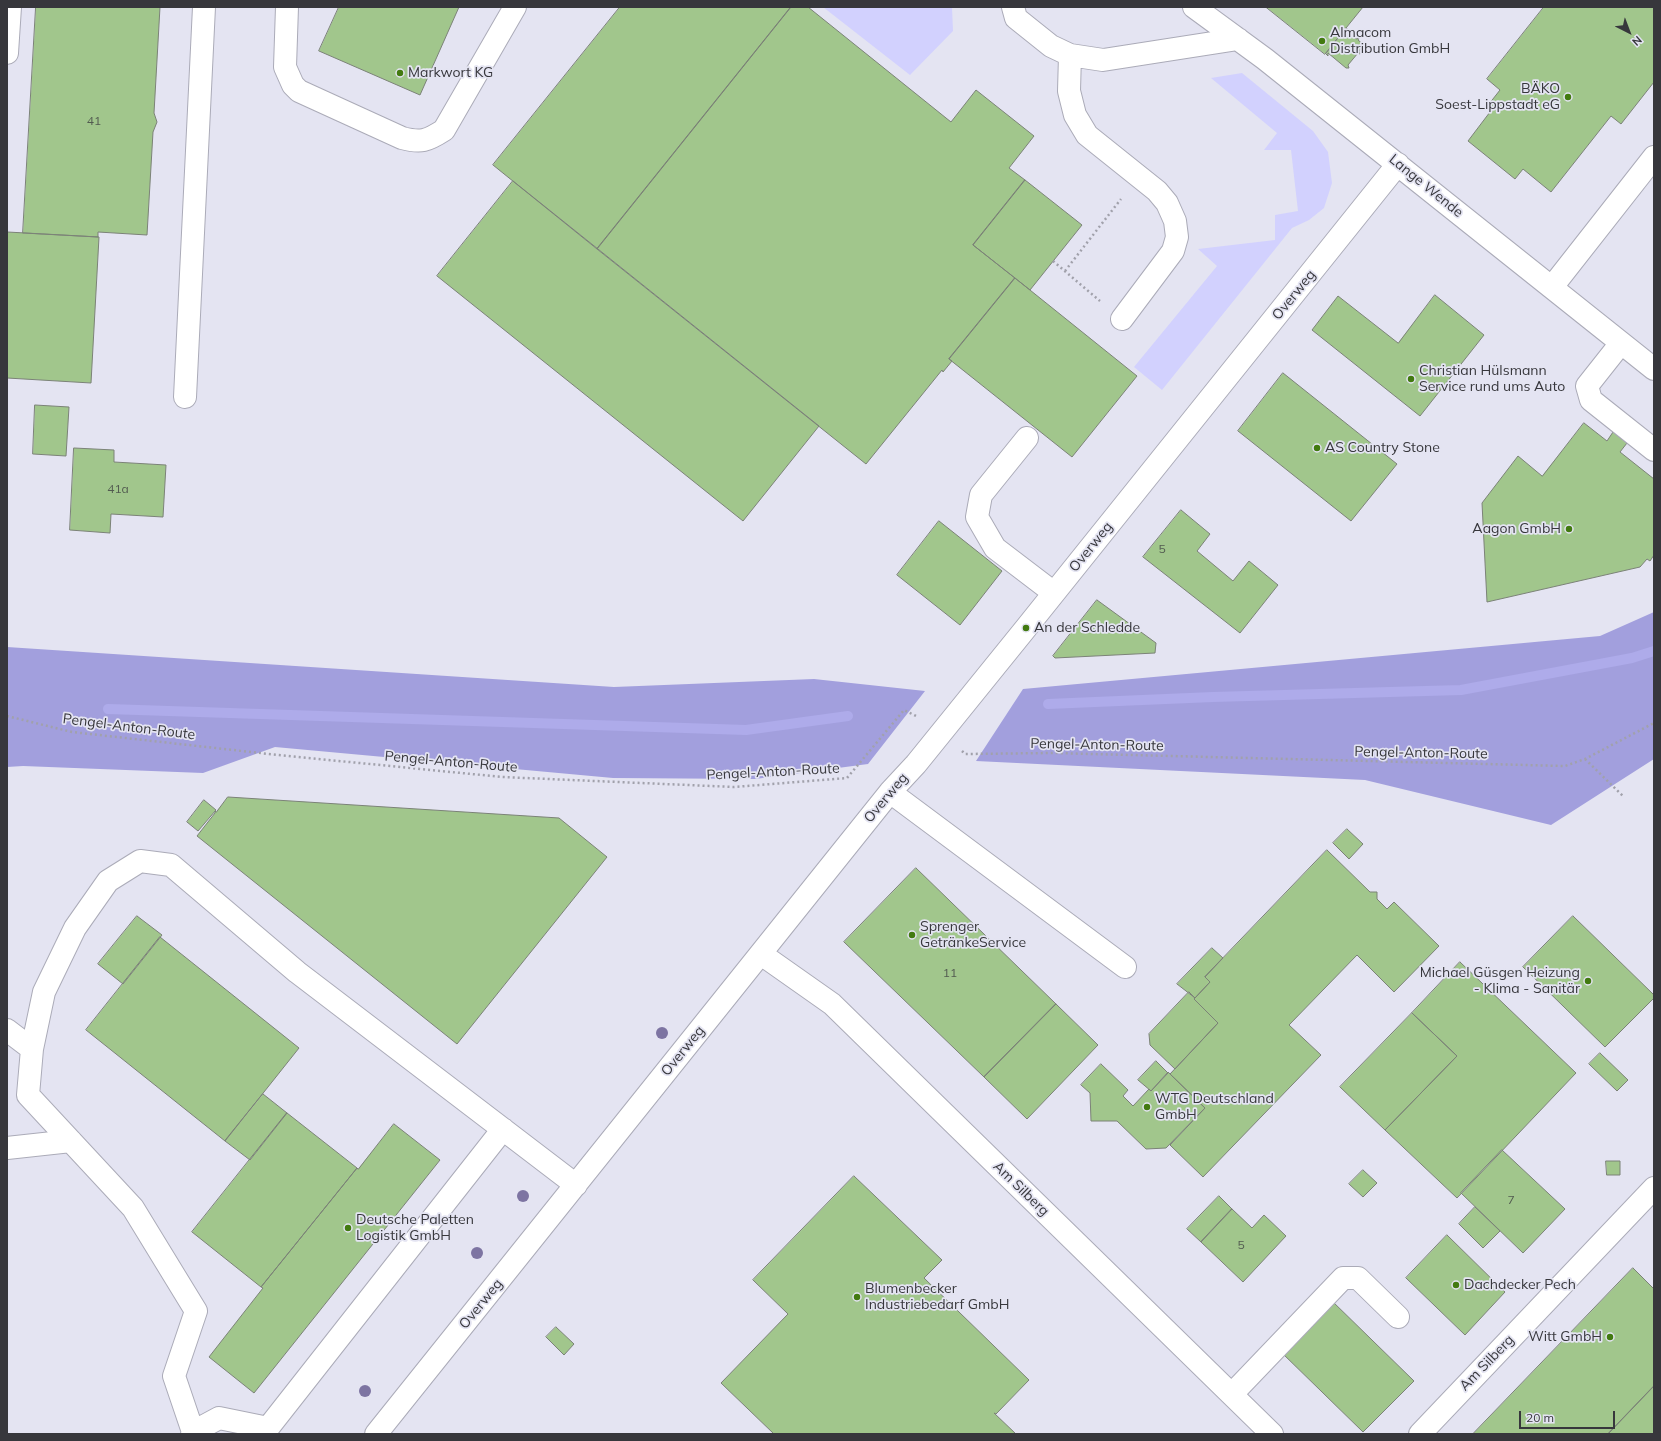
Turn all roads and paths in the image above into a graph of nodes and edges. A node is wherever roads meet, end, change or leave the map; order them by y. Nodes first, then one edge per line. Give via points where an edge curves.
1 (10, 7) edge
2 (204, 7) edge
3 (287, 7) edge
4 (515, 7) edge
5 (1013, 7) edge
6 (1194, 7) edge
7 (1238, 39) junction
8 (7, 52) edge
9 (1070, 55) junction
10 (1654, 157) edge
11 (1398, 164) junction
12 (1139, 176) junction
13 (1053, 261) dead end
14 (1065, 271) junction
15 (1084, 287) dead end
16 (1552, 287) junction
17 (1122, 319) dead end
18 (1621, 343) junction
19 (1654, 369) edge
20 (185, 397) dead end
21 (1027, 438) dead end
22 (1654, 450) edge
23 (1054, 593) junction
24 (7, 716) edge
25 (1654, 723) edge
26 (944, 729) junction
27 (1585, 759) junction
28 (890, 792) junction
29 (1624, 797) dead end
30 (761, 954) junction
31 (1125, 967) dead end
32 (7, 1030) edge
33 (32, 1049) junction
34 (503, 1129) junction
35 (71, 1141) junction
36 (7, 1148) edge
37 (576, 1185) junction
38 (1654, 1188) edge
39 (1398, 1317) dead end
40 (1232, 1394) junction
41 (193, 1433) edge
42 (376, 1434) edge
43 (1272, 1434) edge
44 (1420, 1434) edge

1 - 8 street
2 - 20 street
3 - 4 street via 285,67 293,85 299,91 416,142 429,140 444,130
5 - 9 street via 1016,18 1051,46
6 - 7 street, Lange Wende
7 - 9 street via 1104,60
7 - 11 street, Lange Wende
9 - 12 street via 1069,91 1074,115 1087,135
10 - 16 street
11 - 16 street, Lange Wende
11 - 23 street, Overweg
12 - 14 path
12 - 17 street via 1167,203 1175,221 1177,237 1173,251
13 - 14 path
14 - 15 path
16 - 18 street, Lange Wende
18 - 19 street, Lange Wende
18 - 22 street via 1588,386 1591,400
21 - 23 street via 981,495 977,517 995,548
23 - 26 street, Overweg
24 - 26 path, Pengel-Anton-Route via 72,732 285,756 502,777 734,787 847,778 904,710
25 - 27 path, Pengel-Anton-Route
26 - 27 path, Pengel-Anton-Route via 965,754 1053,753 1565,766
26 - 28 street, Overweg
27 - 29 path
28 - 30 street, Overweg
28 - 31 street
30 - 37 street, Overweg
30 - 40 street, Am Silberg via 832,1004
32 - 33 street
33 - 34 street via 44,992 75,928 108,881 140,861 171,865 297,972
33 - 35 street via 28,1094
34 - 37 street
34 - 41 street via 268,1428 219,1418
35 - 36 street
35 - 41 street via 133,1208 196,1311 174,1376
37 - 42 street, Overweg
38 - 44 street, Am Silberg
39 - 40 street via 1358,1278 1343,1278
40 - 43 street, Am Silberg

